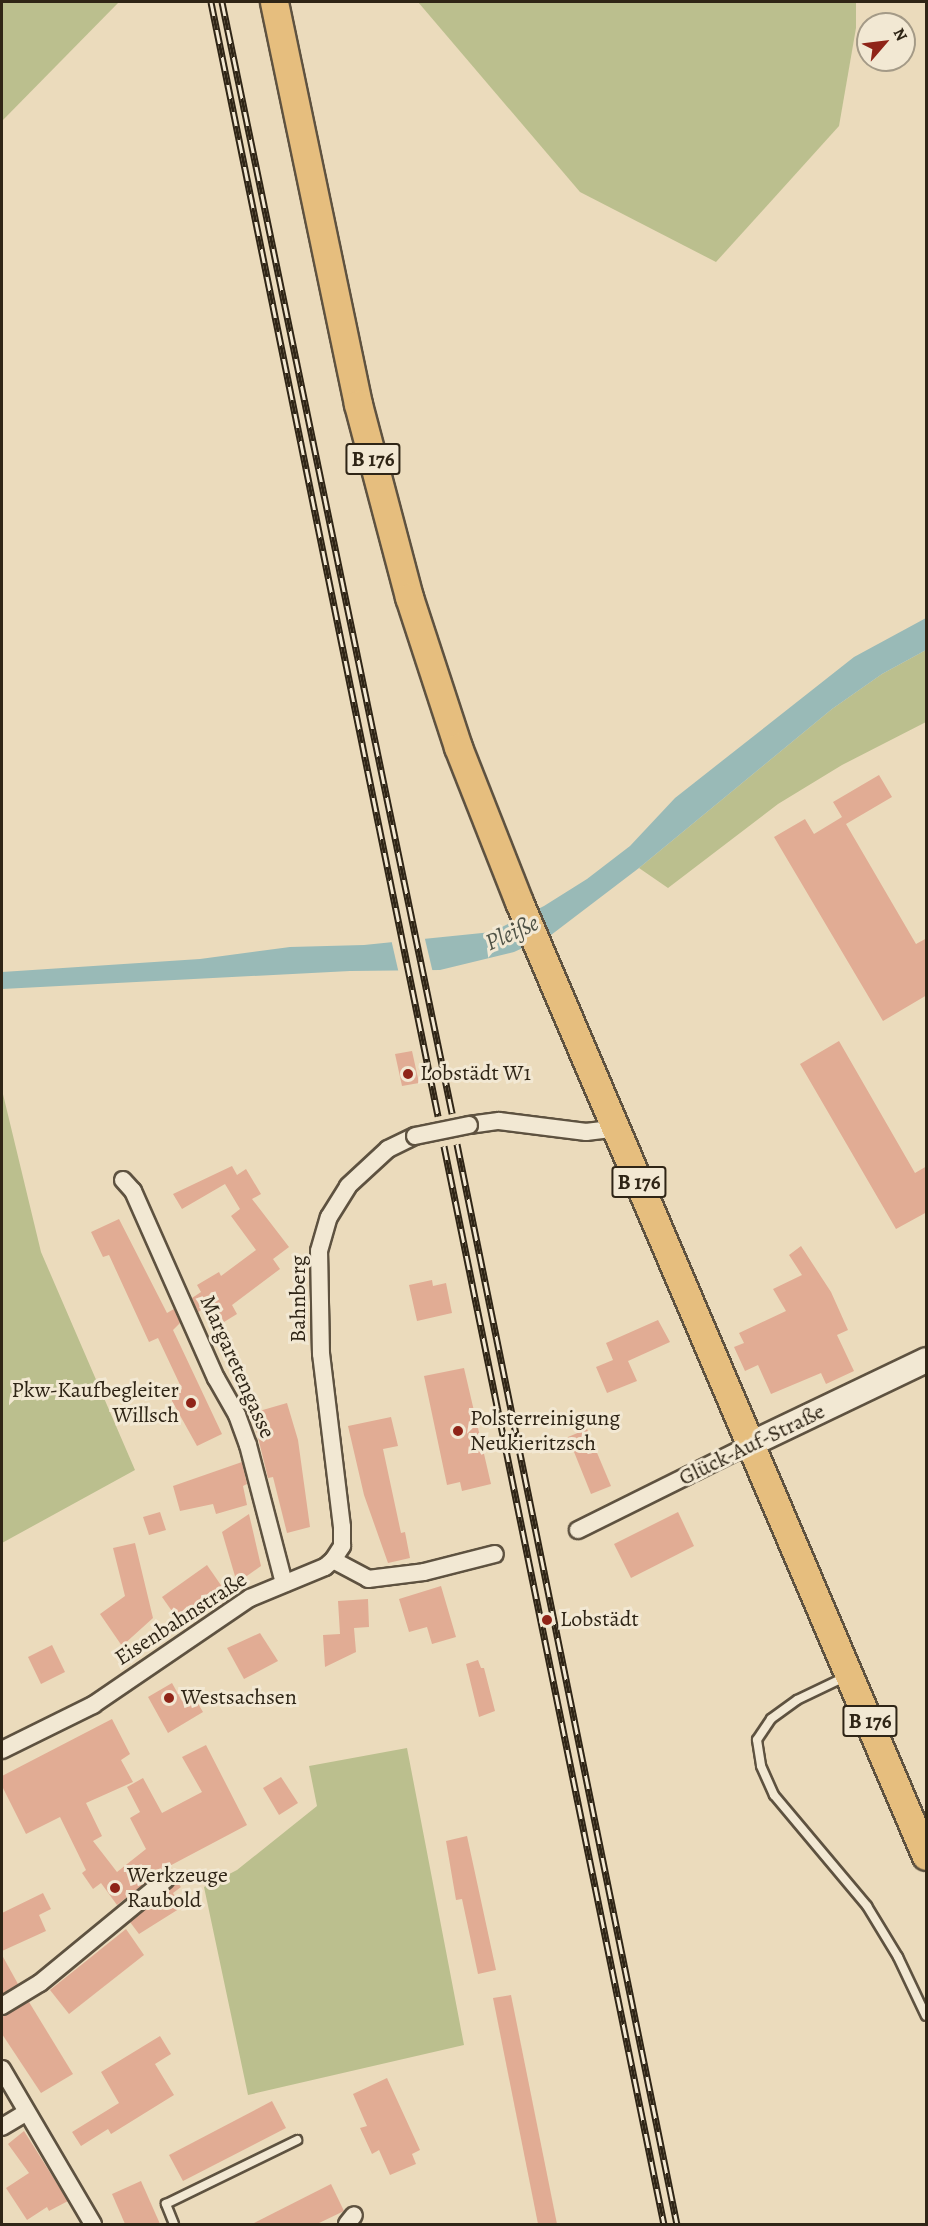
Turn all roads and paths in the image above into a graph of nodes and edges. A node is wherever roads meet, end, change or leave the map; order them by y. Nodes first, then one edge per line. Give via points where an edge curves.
1 (274, 2) edge
2 (617, 1128) junction
3 (123, 1180) dead end
4 (927, 1360) edge
5 (751, 1444) junction
6 (578, 1530) dead end
7 (495, 1554) dead end
8 (333, 1560) junction
9 (284, 1582) junction
10 (850, 1675) junction
11 (2, 1750) edge
12 (927, 1856) edge
13 (166, 1879) dead end
14 (2, 2006) edge
15 (927, 2016) edge
16 (2, 2069) edge
17 (25, 2113) junction
18 (2, 2127) edge
19 (297, 2140) dead end
20 (93, 2224) edge
21 (174, 2224) edge

1 - 2 main road, B 176 via 358,404 410,597 459,747 519,902
2 - 5 main road, B 176
2 - 8 street, Bahnberg, bridge via 586,1132 524,1122 470,1125 415,1136 388,1149 348,1186 329,1217 319,1251 321,1354 342,1527 342,1546
3 - 9 street, Margaretengasse via 133,1191 237,1415
4 - 5 main road, Glück-Auf-Straße
5 - 6 street, Glück-Auf-Straße
5 - 10 main road, B 176
7 - 8 street via 424,1572 368,1579
8 - 9 street, Eisenbahnstraße via 325,1567
9 - 11 street, Eisenbahnstraße via 208,1624 93,1705
10 - 12 main road, B 176
10 - 15 lane via 797,1700 771,1719 757,1740 761,1766 774,1795 867,1906
13 - 14 street via 40,1983
16 - 17 street
17 - 18 street
17 - 20 street
19 - 21 lane via 166,2204

